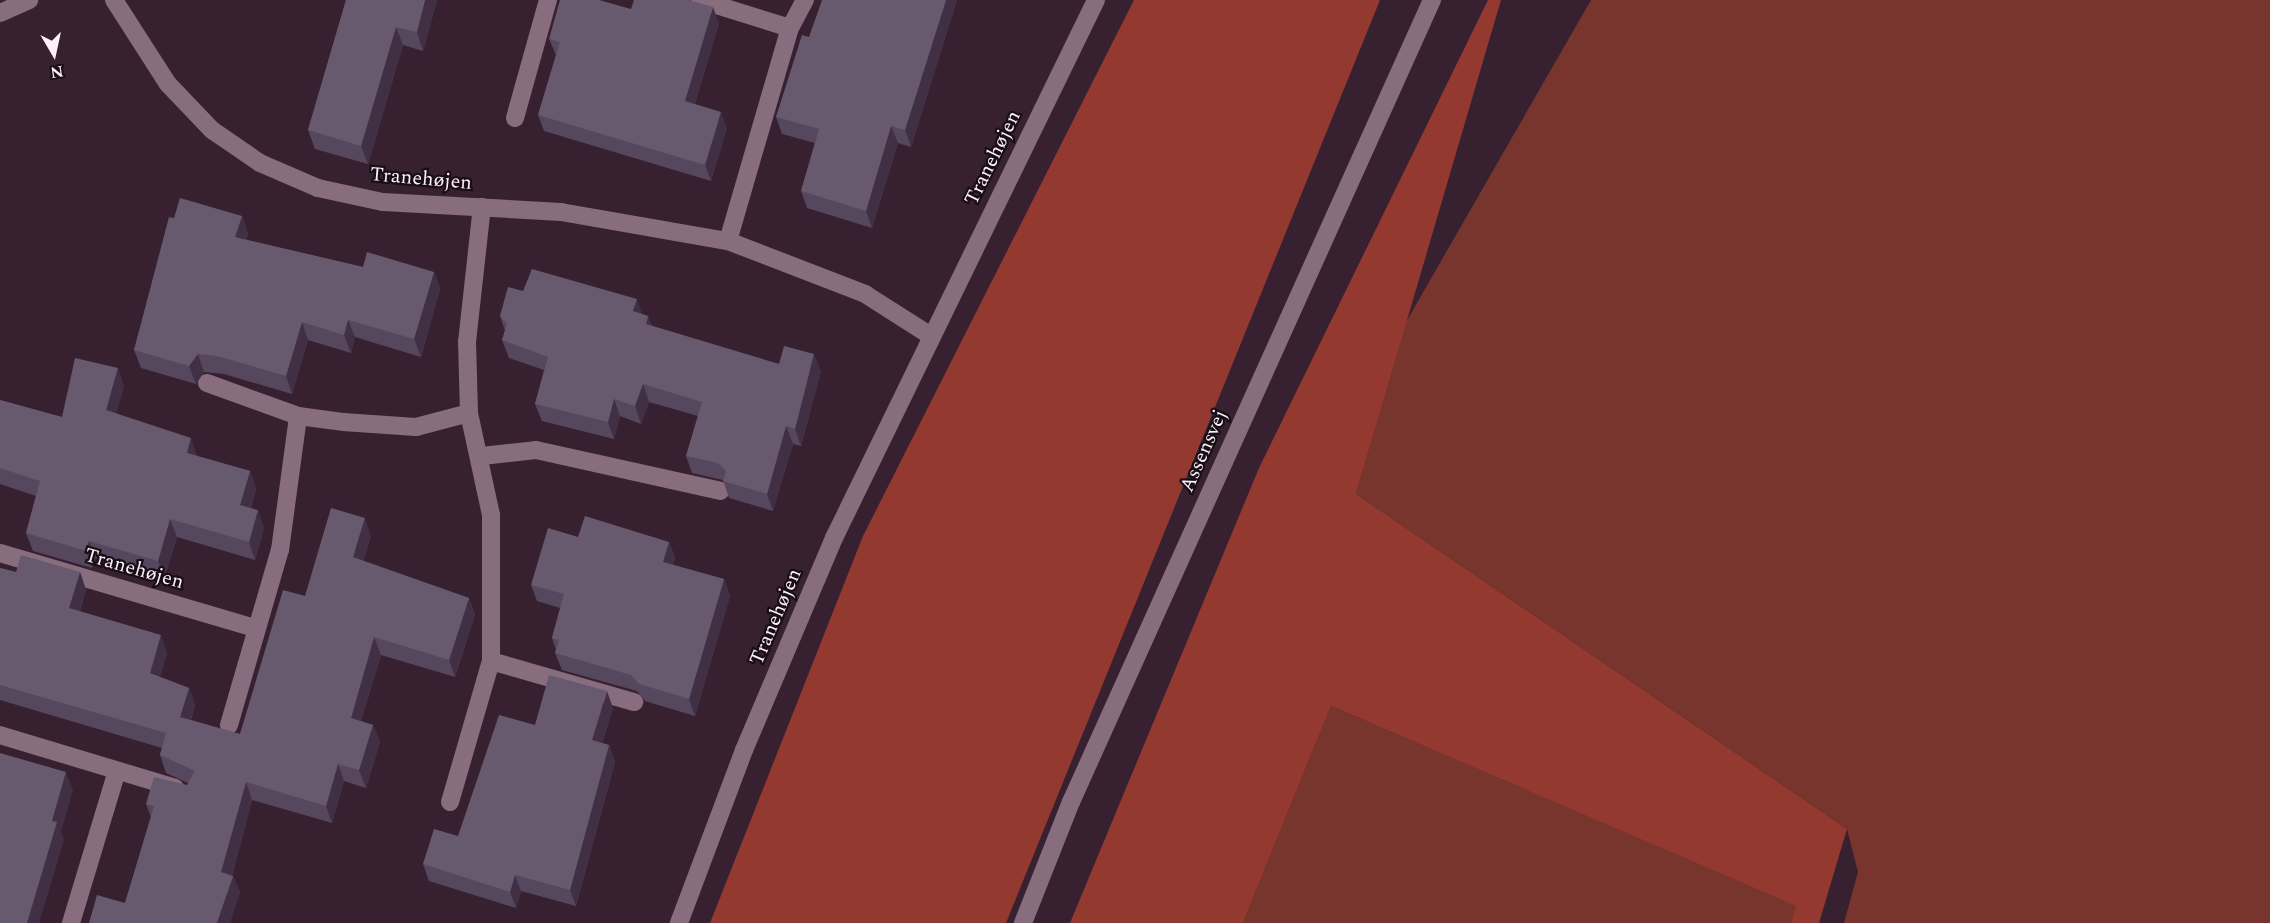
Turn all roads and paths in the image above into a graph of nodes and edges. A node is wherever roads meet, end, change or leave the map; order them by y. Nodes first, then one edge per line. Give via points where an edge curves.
1 (29, 0) edge
2 (114, 0) edge
3 (548, 0) edge
4 (700, 0) edge
5 (805, 0) edge
6 (1096, 0) edge
7 (1432, 0) edge
8 (0, 13) edge
9 (790, 27) junction
10 (515, 118) dead end
11 (482, 207) junction
12 (728, 241) junction
13 (931, 336) junction
14 (207, 383) dead end
15 (469, 413) junction
16 (298, 416) junction
17 (482, 456) junction
18 (721, 491) edge
19 (0, 553) edge
20 (255, 628) junction
21 (491, 661) junction
22 (634, 702) dead end
23 (229, 725) dead end
24 (0, 735) edge
25 (117, 771) junction
26 (191, 792) edge
27 (450, 802) dead end
28 (71, 923) edge
29 (679, 923) edge
30 (1023, 923) edge

1 - 8 street
2 - 11 street, Tranehøjen via 168,84 212,130 260,163 318,188 383,202
3 - 10 street
4 - 9 street
5 - 9 street
6 - 13 street, Tranehøjen
7 - 30 street, Assensvej via 1071,802
9 - 12 street
11 - 12 street, Tranehøjen via 561,212
11 - 15 street, Tranehøjen via 467,342
12 - 13 street, Tranehøjen via 865,294
13 - 29 street, Tranehøjen via 834,538 744,750
14 - 16 street
15 - 16 street via 416,427
15 - 17 street, Tranehøjen
16 - 20 street via 280,550
17 - 18 street via 536,450
17 - 21 street, Tranehøjen via 494,564
19 - 20 street, Tranehøjen
20 - 23 street
21 - 22 street
21 - 27 street, Tranehøjen
24 - 25 street
25 - 26 street
25 - 28 street

